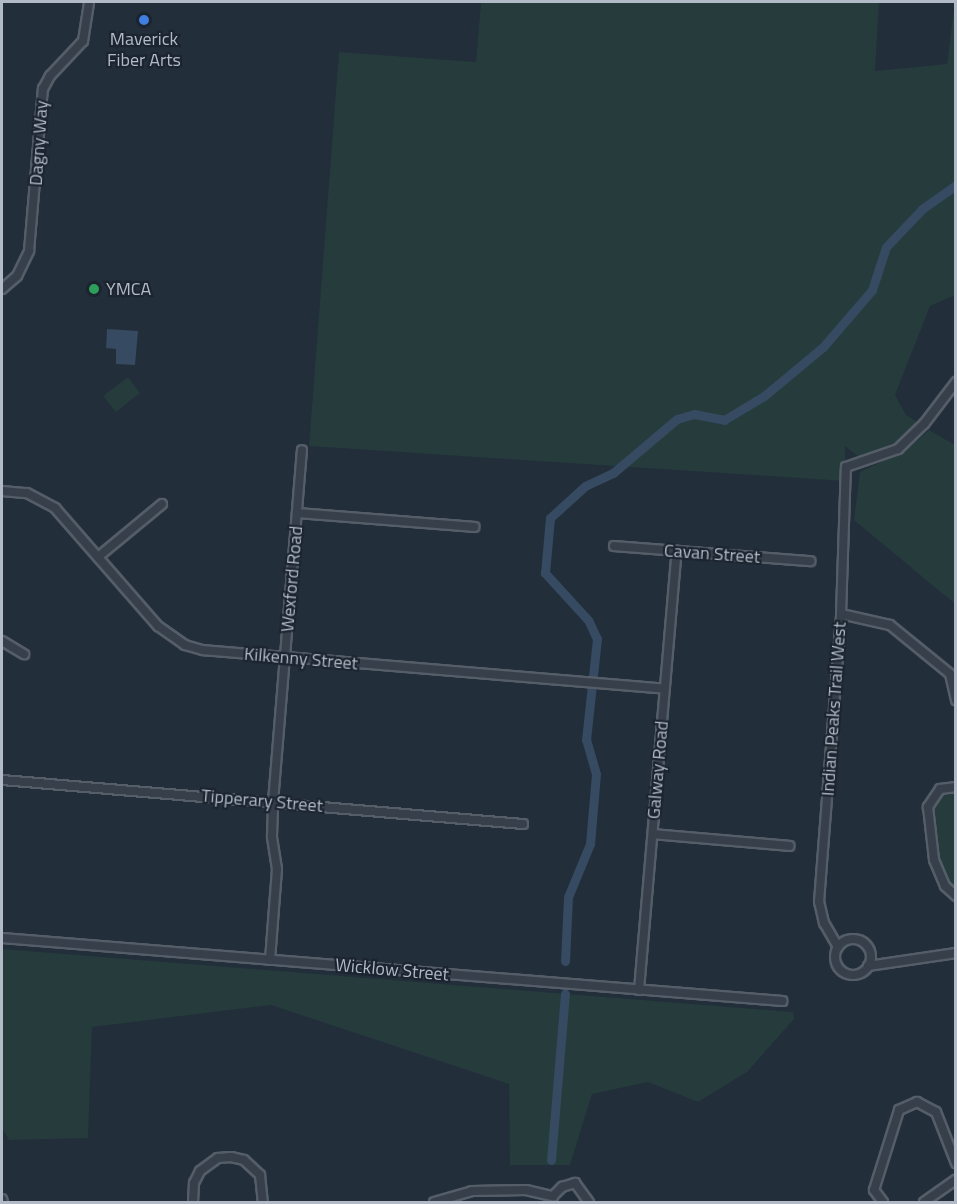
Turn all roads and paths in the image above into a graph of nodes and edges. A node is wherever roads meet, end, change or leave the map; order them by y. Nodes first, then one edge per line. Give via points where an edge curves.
1 (89, 2) edge
2 (2, 289) edge
3 (955, 384) edge
4 (302, 450) dead end
5 (2, 491) edge
6 (162, 504) dead end
7 (298, 513) junction
8 (474, 527) dead end
9 (614, 546) dead end
10 (677, 551) junction
11 (98, 557) junction
12 (810, 561) dead end
13 (841, 614) junction
14 (2, 641) edge
15 (24, 654) dead end
16 (285, 658) junction
17 (664, 689) junction
18 (956, 700) edge
19 (2, 780) edge
20 (956, 787) edge
21 (273, 802) junction
22 (523, 824) dead end
23 (653, 834) junction
24 (789, 846) dead end
25 (956, 896) edge
26 (2, 938) edge
27 (838, 947) junction
28 (956, 953) edge
29 (270, 960) junction
30 (868, 966) junction
31 (639, 990) junction
32 (782, 1001) dead end
33 (956, 1162) edge
34 (956, 1180) edge
35 (554, 1199) edge
36 (193, 1203) edge
37 (263, 1203) edge
38 (434, 1203) edge
39 (589, 1203) edge
40 (884, 1203) edge
41 (924, 1203) edge

1 - 2 street, Dagny Way via 83,41 43,89 29,251 17,276
3 - 13 street, Indian Peaks Trail West via 898,449 846,467
4 - 7 street, Wexford Road
5 - 11 street, Kilkenny Street via 42,499
6 - 11 street
7 - 8 street
7 - 16 street, Wexford Road
9 - 10 street, Cavan Street
10 - 12 street, Cavan Street
10 - 17 street, Galway Road
11 - 16 street, Kilkenny Street via 158,626 184,645
13 - 18 street via 890,625 950,674
13 - 27 street, Indian Peaks Trail West via 819,902 824,923
14 - 15 street
16 - 17 street, Kilkenny Street
16 - 21 street, Wexford Road
17 - 23 street, Galway Road
19 - 21 street, Tipperary Street
20 - 25 street via 940,789 928,807 934,860 945,886
21 - 22 street, Tipperary Street
21 - 29 street, Wexford Road via 272,836 277,869
23 - 24 street
23 - 31 street, Galway Road
26 - 29 street, Wicklow Street
27 - 30 street via 849,939 862,941 871,954
27 - 30 street via 835,959 842,971 857,974
28 - 30 street
29 - 31 street, Wicklow Street
31 - 32 street, Wicklow Street
33 - 40 street via 936,1112 917,1102 899,1110 874,1190
34 - 41 street
35 - 38 street via 526,1190 472,1191
35 - 39 street via 562,1186 575,1183
36 - 37 street via 194,1183 200,1171 219,1158 231,1157 244,1160 260,1175

